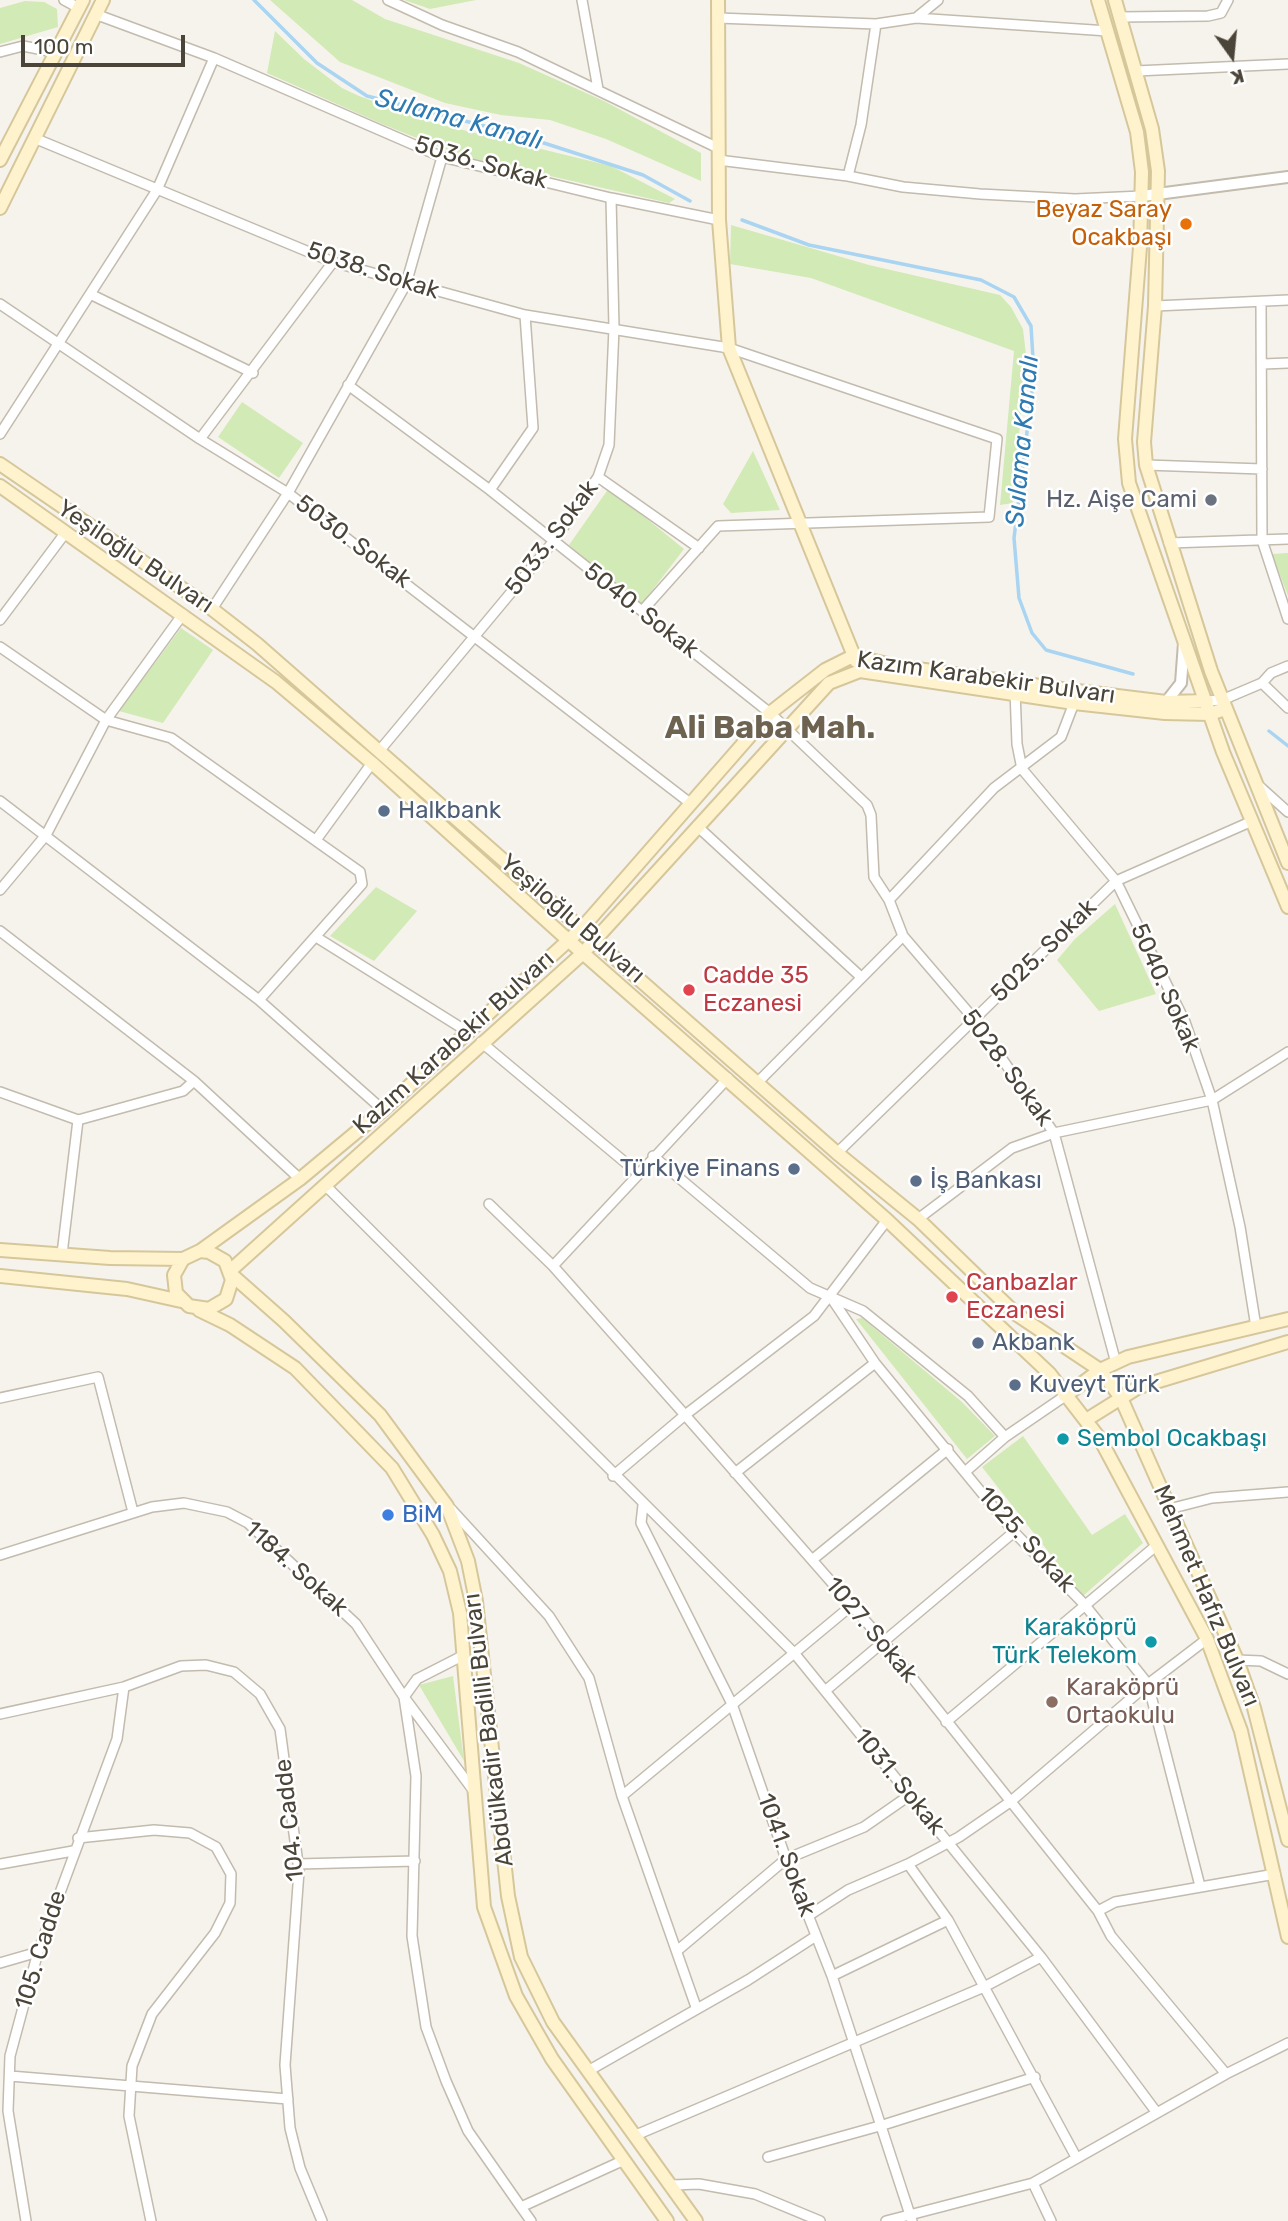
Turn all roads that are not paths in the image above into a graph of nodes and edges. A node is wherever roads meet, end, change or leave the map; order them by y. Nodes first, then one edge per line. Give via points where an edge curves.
1 (64, 0) edge
2 (103, 0) edge
3 (388, 0) edge
4 (582, 0) edge
5 (718, 0) edge
6 (938, 0) edge
7 (1098, 0) edge
8 (1115, 0) edge
9 (1228, 0) edge
10 (81, 4) edge
11 (95, 14) junction
12 (1120, 17) junction
13 (718, 18) junction
14 (916, 18) junction
15 (876, 24) junction
16 (1108, 31) junction
17 (0, 52) edge
18 (54, 52) junction
19 (215, 58) junction
20 (1288, 64) edge
21 (1136, 71) junction
22 (598, 89) junction
23 (34, 138) junction
24 (718, 154) junction
25 (442, 157) junction
26 (0, 160) edge
27 (848, 176) junction
28 (1288, 177) edge
29 (157, 190) junction
30 (1159, 194) junction
31 (1142, 195) junction
32 (611, 198) junction
33 (0, 208) edge
34 (719, 220) junction
35 (333, 262) junction
36 (406, 284) junction
37 (90, 294) junction
38 (1288, 300) edge
39 (1261, 302) junction
40 (0, 304) edge
41 (1155, 306) junction
42 (526, 315) junction
43 (614, 328) junction
44 (59, 342) junction
45 (729, 348) junction
46 (1288, 363) edge
47 (1263, 364) junction
48 (253, 373) junction
49 (348, 385) junction
50 (0, 434) edge
51 (201, 439) junction
52 (0, 464) edge
53 (1146, 465) junction
54 (1262, 469) junction
55 (598, 477) junction
56 (0, 486) edge
57 (490, 490) junction
58 (288, 493) junction
59 (798, 521) junction
60 (66, 532) junction
61 (1288, 539) edge
62 (1262, 540) junction
63 (552, 542) junction
64 (1169, 543) junction
65 (699, 548) junction
66 (212, 609) junction
67 (642, 611) junction
68 (183, 614) junction
69 (1288, 619) edge
70 (0, 620) edge
71 (477, 636) junction
72 (1184, 640) junction
73 (0, 647) edge
74 (853, 656) junction
75 (1288, 666) edge
76 (860, 671) junction
77 (1262, 683) junction
78 (1014, 687) junction
79 (1166, 702) junction
80 (1073, 703) junction
81 (1224, 705) junction
82 (1208, 708) junction
83 (1288, 708) edge
84 (769, 713) junction
85 (106, 720) junction
86 (785, 729) junction
87 (380, 750) junction
88 (372, 763) junction
89 (1022, 769) junction
90 (1254, 781) junction
91 (0, 801) edge
92 (690, 803) junction
93 (1288, 812) edge
94 (1250, 822) junction
95 (697, 826) junction
96 (46, 835) junction
97 (316, 840) junction
98 (1288, 863) edge
99 (874, 877) joint
100 (1116, 881) junction
101 (0, 890) edge
102 (889, 900) junction
103 (1288, 907) edge
104 (582, 928) junction
105 (0, 931) edge
106 (903, 936) junction
107 (316, 937) junction
108 (595, 939) junction
109 (568, 940) junction
110 (583, 953) junction
111 (861, 977) junction
112 (259, 1000) junction
113 (974, 1019) junction
114 (468, 1032) junction
115 (481, 1042) junction
116 (1288, 1052) edge
117 (727, 1078) junction
118 (194, 1081) junction
119 (757, 1083) junction
120 (0, 1092) edge
121 (1212, 1100) junction
122 (383, 1110) junction
123 (78, 1120) junction
124 (1054, 1133) junction
125 (837, 1153) junction
126 (653, 1156) junction
127 (639, 1174) junction
128 (300, 1179) junction
129 (326, 1186) junction
130 (489, 1204) dead end
131 (918, 1219) junction
132 (887, 1220) junction
133 (0, 1250) edge
134 (200, 1251) junction
135 (62, 1254) junction
136 (183, 1259) junction
137 (553, 1266) junction
138 (231, 1273) junction
139 (0, 1276) edge
140 (830, 1296) junction
141 (181, 1301) junction
142 (199, 1310) junction
143 (1288, 1320) edge
144 (1256, 1326) junction
145 (1288, 1342) edge
146 (876, 1363) junction
147 (1116, 1363) junction
148 (1100, 1370) junction
149 (1065, 1396) junction
150 (0, 1398) edge
151 (1121, 1398) junction
152 (685, 1415) junction
153 (1086, 1420) junction
154 (1005, 1437) junction
155 (948, 1449) junction
156 (965, 1472) junction
157 (735, 1473) junction
158 (613, 1476) junction
159 (1288, 1492) edge
160 (643, 1505) junction
161 (447, 1506) junction
162 (1169, 1509) junction
163 (133, 1512) junction
164 (1014, 1532) junction
165 (1157, 1545) junction
166 (0, 1555) edge
167 (812, 1560) junction
168 (1084, 1604) junction
169 (851, 1606) junction
170 (1207, 1639) junction
171 (883, 1641) junction
172 (795, 1654) junction
173 (464, 1655) junction
174 (1237, 1660) junction
175 (1288, 1674) edge
176 (1148, 1684) junction
177 (124, 1686) junction
178 (825, 1691) junction
179 (404, 1697) junction
180 (732, 1704) junction
181 (0, 1714) edge
182 (946, 1722) junction
183 (473, 1790) junction
184 (910, 1795) junction
185 (622, 1796) junction
186 (1010, 1802) junction
187 (78, 1838) junction
188 (1288, 1840) edge
189 (947, 1843) junction
190 (73, 1851) junction
191 (786, 1859) junction
192 (415, 1861) junction
193 (0, 1864) edge
194 (298, 1864) junction
195 (908, 1864) junction
196 (1275, 1874) junction
197 (1200, 1886) junction
198 (1098, 1911) junction
199 (808, 1916) junction
200 (948, 1920) junction
201 (816, 1936) junction
202 (1288, 1937) edge
203 (678, 1950) junction
204 (38, 1952) junction
205 (1041, 1957) junction
206 (0, 1963) edge
207 (832, 1976) junction
208 (984, 1987) junction
209 (696, 2007) junction
210 (855, 2042) junction
211 (1288, 2043) edge
212 (588, 2071) junction
213 (1226, 2074) junction
214 (9, 2076) junction
215 (1035, 2077) junction
216 (131, 2084) junction
217 (288, 2099) junction
218 (4, 2113) edge
219 (1157, 2113) junction
220 (883, 2125) junction
221 (636, 2135) junction
222 (768, 2157) dead end
223 (1076, 2157) junction
224 (622, 2161) junction
225 (1033, 2183) junction
226 (672, 2185) junction
227 (521, 2207) junction
228 (912, 2219) edge
229 (26, 2221) edge
230 (150, 2221) edge
231 (322, 2221) edge
232 (531, 2221) edge
233 (667, 2221) edge
234 (696, 2221) edge
235 (820, 2221) edge
236 (886, 2221) edge
237 (1051, 2221) edge

1 - 10 street
2 - 11 main road
3 - 22 street
4 - 22 street
5 - 13 main road
6 - 14 street
7 - 16 main road
8 - 12 main road
9 - 12 street via 1221,13 1208,16
10 - 18 main road
11 - 19 street, 5036. Sokak
11 - 23 main road
12 - 21 main road
13 - 15 street
13 - 24 main road
14 - 15 street
14 - 16 street
15 - 27 street via 861,125
16 - 31 main road via 1137,132
17 - 18 street via 23,46
18 - 26 main road
19 - 25 street, 5036. Sokak
19 - 29 street
20 - 21 street
21 - 30 main road via 1152,129
22 - 24 street
23 - 29 street, 5038. Sokak
23 - 33 main road
24 - 27 street
24 - 34 main road
25 - 32 street, 5036. Sokak
25 - 36 street
27 - 31 street via 902,187 980,194 1074,199
28 - 30 street
29 - 35 street, 5038. Sokak
29 - 37 street
30 - 31 street
30 - 41 main road
31 - 72 main road via 1126,460 1138,517
32 - 34 street, 5036. Sokak
32 - 43 street, 5033. Sokak
34 - 45 main road
35 - 36 street, 5038. Sokak
35 - 48 street
36 - 42 street, 5038. Sokak
36 - 49 street
37 - 44 street
37 - 48 street
38 - 39 street
39 - 41 street
39 - 47 street
40 - 44 street, 5030. Sokak
41 - 53 main road
42 - 43 street, 5038. Sokak
42 - 57 street via 533,428
43 - 45 street, 5038. Sokak
43 - 55 street, 5033. Sokak via 609,445
44 - 50 street
44 - 51 street, 5030. Sokak
45 - 59 main road
45 - 59 street, 5038. Sokak via 998,439 989,517
46 - 47 street
47 - 54 street
48 - 51 street
49 - 57 street, 5040. Sokak
49 - 58 street
51 - 58 street, 5030. Sokak
52 - 66 main road, Yeşiloğlu Bulvarı
53 - 54 street
53 - 64 main road
54 - 62 street
55 - 63 street, 5033. Sokak
55 - 65 street
56 - 60 main road, Yeşiloğlu Bulvarı
57 - 63 street, 5040. Sokak
58 - 66 street
58 - 71 street, 5030. Sokak
59 - 65 street via 718,526
59 - 74 main road
60 - 68 main road, Yeşiloğlu Bulvarı
60 - 70 street
61 - 62 street
62 - 64 street
62 - 69 street
63 - 67 street, 5040. Sokak
63 - 71 street, 5033. Sokak
64 - 81 main road
65 - 67 street
66 - 87 main road, Yeşiloğlu Bulvarı
67 - 84 street, 5040. Sokak
68 - 85 street
68 - 88 main road, Yeşiloğlu Bulvarı via 276,682
71 - 87 street, 5033. Sokak
71 - 92 street, 5030. Sokak
72 - 79 street via 1181,683
72 - 82 main road
73 - 85 street
74 - 76 main road
74 - 78 main road, Kazım Karabekir Bulvarı
74 - 84 main road, Kazım Karabekir Bulvarı via 825,670
75 - 77 street
76 - 78 main road, Kazım Karabekir Bulvarı
76 - 86 main road, Kazım Karabekir Bulvarı via 829,683
77 - 81 street
77 - 83 street
78 - 79 main road, Kazım Karabekir Bulvarı
78 - 80 main road, Kazım Karabekir Bulvarı
78 - 89 street
79 - 82 main road, Kazım Karabekir Bulvarı
80 - 82 main road, Kazım Karabekir Bulvarı via 1165,713
80 - 89 street via 1061,737
81 - 82 main road, Kazım Karabekir Bulvarı
81 - 90 main road
82 - 94 main road
84 - 86 street, 5040. Sokak
84 - 92 main road, Kazım Karabekir Bulvarı
85 - 96 street
85 - 97 street via 171,738
86 - 95 main road, Kazım Karabekir Bulvarı
86 - 99 street, 5040. Sokak via 867,805
87 - 104 main road, Yeşiloğlu Bulvarı
88 - 97 street
88 - 109 main road, Yeşiloğlu Bulvarı
89 - 100 street, 5040. Sokak
89 - 102 street via 994,789
90 - 93 street
90 - 98 main road
91 - 96 street
92 - 104 main road, Kazım Karabekir Bulvarı
94 - 100 street, 5025. Sokak
94 - 103 main road
95 - 108 main road, Kazım Karabekir Bulvarı
95 - 111 street
96 - 101 street
96 - 112 street
97 - 107 street via 359,872 362,884
99 - 102 street, 5028. Sokak
100 - 113 street, 5025. Sokak
100 - 121 street, 5040. Sokak via 1185,1021
102 - 106 street, 5028. Sokak
104 - 108 main road, Yeşiloğlu Bulvarı
104 - 109 main road, Kazım Karabekir Bulvarı
105 - 118 street
106 - 111 street
106 - 113 street, 5028. Sokak
107 - 112 street
107 - 114 street
108 - 110 main road, Kazım Karabekir Bulvarı
108 - 119 main road, Yeşiloğlu Bulvarı
109 - 110 main road, Yeşiloğlu Bulvarı
109 - 114 main road, Kazım Karabekir Bulvarı
110 - 115 main road, Kazım Karabekir Bulvarı
110 - 117 main road, Yeşiloğlu Bulvarı
111 - 119 street
112 - 122 street
113 - 124 street, 5028. Sokak
113 - 125 street, 5025. Sokak
114 - 122 main road, Kazım Karabekir Bulvarı
115 - 127 street
115 - 129 main road, Kazım Karabekir Bulvarı
116 - 121 street
117 - 126 street
117 - 132 main road, Yeşiloğlu Bulvarı
118 - 123 street via 183,1091
118 - 128 street
119 - 125 main road, Yeşiloğlu Bulvarı
120 - 123 street
121 - 124 street
121 - 144 street, 5040. Sokak
122 - 128 main road, Kazım Karabekir Bulvarı
123 - 135 street
124 - 131 street via 1012,1148
124 - 147 street, 5028. Sokak
125 - 131 main road, Yeşiloğlu Bulvarı
126 - 127 street
126 - 140 street via 810,1288
127 - 137 street
128 - 134 main road, Kazım Karabekir Bulvarı
129 - 138 main road, Kazım Karabekir Bulvarı
129 - 158 street, 1031. Sokak
130 - 137 street, 1027. Sokak
131 - 148 main road, Yeşiloğlu Bulvarı via 1016,1314
132 - 140 street
132 - 149 main road, Yeşiloğlu Bulvarı via 1014,1337
133 - 135 main road
134 - 136 main road
134 - 138 main road via 218,1255
135 - 136 main road
136 - 141 main road via 173,1284
137 - 152 street, 1027. Sokak
138 - 142 main road via 226,1299
138 - 161 main road, Abdülkadir Badilli Bulvarı via 380,1415
139 - 141 main road via 127,1289
140 - 146 street, 1025. Sokak
140 - 152 street via 814,1316
140 - 154 street via 863,1311 968,1396
141 - 142 main road
142 - 173 main road, Abdülkadir Badilli Bulvarı via 295,1368 392,1468 450,1571
143 - 144 main road
144 - 147 main road
145 - 151 main road via 1139,1387
146 - 155 street, 1025. Sokak
146 - 157 street
147 - 148 main road
148 - 149 main road
148 - 151 main road, Yeşiloğlu Bulvarı
149 - 153 main road, Yeşiloğlu Bulvarı
149 - 154 street
150 - 163 street via 98,1377
151 - 153 main road
151 - 162 main road, Mehmet Hafız Bulvarı
152 - 157 street, 1027. Sokak
152 - 158 street
153 - 165 main road, Mehmet Hafız Bulvarı
154 - 156 street
155 - 156 street, 1025. Sokak
155 - 167 street
156 - 164 street, 1025. Sokak
157 - 167 street, 1027. Sokak
158 - 160 street, 1031. Sokak
159 - 162 street via 1212,1498
160 - 172 street, 1031. Sokak
160 - 180 street, 1041. Sokak via 641,1523
161 - 185 street via 549,1616 576,1656 589,1678
161 - 212 main road, Abdülkadir Badilli Bulvarı via 468,1561 476,1601 508,1896 521,1957 553,2022
162 - 174 main road, Mehmet Hafız Bulvarı
163 - 166 street, 1184. Sokak
163 - 179 street, 1184. Sokak via 184,1503 206,1505 248,1523 356,1623
164 - 168 street, 1025. Sokak
164 - 171 street
165 - 168 street
165 - 170 main road, Mehmet Hafız Bulvarı
167 - 169 street, 1027. Sokak
168 - 176 street, 1025. Sokak
168 - 182 street
169 - 171 street, 1027. Sokak
169 - 172 street
170 - 176 street
170 - 196 main road, Mehmet Hafız Bulvarı via 1241,1731
171 - 178 street
171 - 182 street, 1027. Sokak
172 - 178 street, 1031. Sokak
172 - 180 street
173 - 179 street via 417,1679
173 - 183 main road, Abdülkadir Badilli Bulvarı
174 - 175 street via 1261,1661
174 - 188 main road, Mehmet Hafız Bulvarı
176 - 186 street
176 - 197 street, 1025. Sokak
177 - 181 street, 104. Cadde
177 - 187 street, 105. Cadde via 117,1739
177 - 194 street, 104. Cadde via 181,1666 206,1665 234,1672 260,1694 280,1730
178 - 184 street, 1031. Sokak
179 - 183 street, 1184. Sokak
179 - 192 street via 416,1776
180 - 185 street
180 - 191 street, 1041. Sokak
182 - 186 street, 1027. Sokak
183 - 224 main road, Abdülkadir Badilli Bulvarı via 484,1907 516,1996 552,2059
184 - 189 street, 1031. Sokak
184 - 191 street via 864,1827
185 - 203 street
186 - 189 street
186 - 198 street, 1027. Sokak
187 - 190 street, 105. Cadde
187 - 216 street via 154,1830 190,1833 216,1847 231,1874 230,1903 215,1933 152,2014 132,2066
189 - 195 street
189 - 205 street, 1031. Sokak
190 - 193 street
190 - 204 street, 105. Cadde
191 - 199 street, 1041. Sokak
191 - 203 street
192 - 194 street
192 - 227 street via 412,1936 426,2027 468,2132
194 - 217 street, 104. Cadde via 285,2065
195 - 199 street via 848,1890
195 - 200 street
196 - 197 street
196 - 202 main road, Mehmet Hafız Bulvarı
197 - 198 street via 1115,1902
198 - 213 street, 1027. Sokak via 1111,1936
199 - 201 street, 1041. Sokak
200 - 207 street
200 - 208 street
201 - 207 street, 1041. Sokak
201 - 209 street
203 - 209 street
204 - 206 street
204 - 214 street, 105. Cadde via 10,2056
205 - 208 street
205 - 219 street, 1031. Sokak
207 - 210 street, 1041. Sokak
208 - 210 street
208 - 215 street
209 - 212 street
210 - 220 street, 1041. Sokak
210 - 221 street
211 - 213 street
212 - 221 main road, Abdülkadir Badilli Bulvarı
213 - 219 street
214 - 216 street
214 - 218 street, 105. Cadde
215 - 220 street
215 - 223 street
216 - 217 street
216 - 230 street via 130,2116
217 - 231 street, 104. Cadde via 300,2168
218 - 229 street, 105. Cadde
219 - 223 street
220 - 222 street
220 - 228 street, 1041. Sokak
221 - 226 main road, Abdülkadir Badilli Bulvarı
223 - 225 street
224 - 227 street
224 - 233 main road, Abdülkadir Badilli Bulvarı
225 - 228 street
225 - 237 street
226 - 234 main road, Abdülkadir Badilli Bulvarı
226 - 235 street via 699,2184 755,2194
227 - 232 street
228 - 236 street

